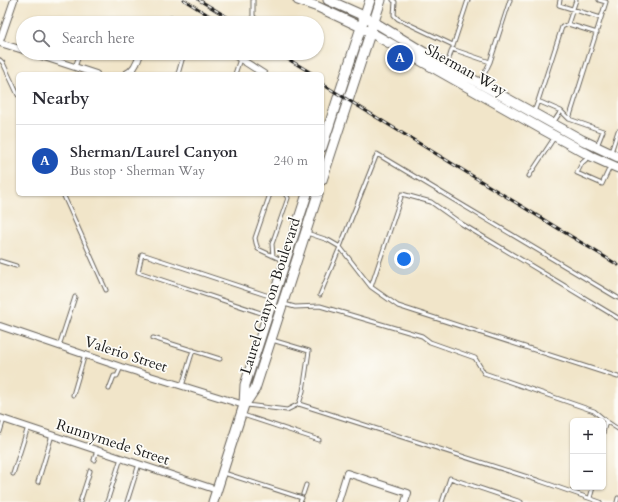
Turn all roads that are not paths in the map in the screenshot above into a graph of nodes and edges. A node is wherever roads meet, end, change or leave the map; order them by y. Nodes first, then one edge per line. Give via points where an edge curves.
1 (14, 0) edge
2 (253, 0) edge
3 (298, 0) edge
4 (328, 0) edge
5 (370, 0) edge
6 (381, 0) edge
7 (394, 0) edge
8 (468, 0) edge
9 (510, 0) edge
10 (560, 0) edge
11 (576, 0) edge
12 (599, 0) edge
13 (573, 9) junction
14 (253, 16) edge
15 (364, 16) junction
16 (601, 18) junction
17 (374, 22) junction
18 (568, 24) junction
19 (361, 27) junction
20 (370, 33) junction
21 (597, 33) junction
22 (0, 42) edge
23 (453, 45) junction
24 (16, 48) edge
25 (452, 49) junction
26 (0, 60) edge
27 (54, 60) edge
28 (78, 60) edge
29 (138, 60) edge
30 (182, 60) edge
31 (240, 60) edge
32 (242, 60) edge
33 (490, 62) junction
34 (447, 65) junction
35 (75, 67) junction
36 (90, 72) edge
37 (131, 72) edge
38 (179, 72) edge
39 (236, 72) edge
40 (261, 72) edge
41 (480, 83) junction
42 (16, 91) edge
43 (475, 92) junction
44 (538, 101) junction
45 (561, 111) junction
46 (534, 112) junction
47 (569, 119) junction
48 (557, 126) junction
49 (618, 131) edge
50 (555, 136) junction
51 (324, 141) edge
52 (596, 147) junction
53 (591, 156) junction
54 (615, 156) edge
55 (615, 166) edge
56 (324, 174) edge
57 (529, 176) dead end
58 (64, 196) edge
59 (269, 196) edge
60 (286, 196) edge
61 (306, 196) edge
62 (317, 196) edge
63 (305, 233) junction
64 (340, 247) junction
65 (273, 256) junction
66 (0, 261) edge
67 (285, 261) junction
68 (295, 264) junction
69 (16, 266) dead end
70 (371, 287) junction
71 (106, 290) dead end
72 (320, 295) dead end
73 (76, 296) dead end
74 (274, 298) junction
75 (618, 298) edge
76 (282, 304) junction
77 (268, 315) junction
78 (618, 318) edge
79 (0, 326) edge
80 (153, 338) dead end
81 (271, 339) junction
82 (59, 346) junction
83 (193, 350) junction
84 (85, 354) junction
85 (220, 359) dead end
86 (121, 367) junction
87 (618, 377) edge
88 (182, 386) junction
89 (109, 389) dead end
90 (72, 395) dead end
91 (299, 404) junction
92 (244, 405) junction
93 (241, 415) junction
94 (2, 418) edge
95 (602, 418) edge
96 (606, 421) edge
97 (28, 427) junction
98 (618, 429) edge
99 (0, 432) edge
100 (52, 435) junction
101 (319, 440) dead end
102 (97, 450) junction
103 (121, 458) junction
104 (94, 460) dead end
105 (139, 464) junction
106 (90, 471) dead end
107 (223, 472) junction
108 (13, 474) dead end
109 (38, 482) dead end
110 (306, 485) dead end
111 (217, 490) junction
112 (592, 490) edge
113 (302, 496) junction
114 (590, 498) junction
115 (618, 498) edge
116 (80, 502) edge
117 (107, 502) edge
118 (127, 502) edge
119 (213, 502) edge
120 (300, 502) edge
121 (338, 502) edge
122 (405, 502) edge
123 (442, 502) edge
124 (521, 502) edge
125 (600, 502) edge
126 (617, 502) edge

1 - 22 street
2 - 14 lane
3 - 19 main road, Sherman Way
4 - 15 main road, Sherman Way
5 - 15 main road
6 - 17 main road
7 - 23 lane via 394,15 398,20
8 - 23 lane
9 - 33 lane
10 - 13 lane via 559,5
11 - 13 lane
12 - 16 lane via 606,2
13 - 16 lane
13 - 18 lane
15 - 17 main road, Sherman Way
15 - 19 main road
16 - 21 lane
17 - 20 main road
17 - 34 main road, Sherman Way
18 - 21 lane
18 - 44 lane via 562,28
19 - 20 main road, Sherman Way
19 - 51 main road
20 - 43 main road, Sherman Way
20 - 56 main road
21 - 47 lane
22 - 24 street
23 - 25 lane
25 - 33 lane
25 - 34 lane
26 - 42 lane
27 - 35 street
28 - 35 lane
29 - 37 street
30 - 38 lane
31 - 39 lane
32 - 40 street
33 - 41 lane
34 - 41 main road, Sherman Way
35 - 36 street
41 - 43 main road
41 - 46 main road, Sherman Way
43 - 50 main road, Sherman Way
44 - 45 lane
44 - 46 lane
45 - 47 lane
45 - 48 lane
46 - 48 main road, Sherman Way
47 - 52 lane via 603,131
48 - 50 lane
48 - 52 main road, Sherman Way
49 - 54 lane
50 - 53 main road, Sherman Way
50 - 57 lane
52 - 53 main road
52 - 54 main road, Sherman Way
53 - 55 main road, Sherman Way
53 - 55 lane via 582,164 578,173 602,184
54 - 55 main road
58 - 71 lane
59 - 65 lane via 255,238 258,249
60 - 65 lane via 288,198 272,244
61 - 67 main road, Laurel Canyon Boulevard
62 - 63 main road, Laurel Canyon Boulevard
63 - 64 lane via 328,240
63 - 68 main road, Laurel Canyon Boulevard
64 - 70 lane
64 - 72 lane
64 - 75 lane via 377,154
65 - 67 lane
66 - 69 lane
67 - 68 main road
67 - 74 main road, Laurel Canyon Boulevard
68 - 76 main road, Laurel Canyon Boulevard
70 - 78 lane via 402,194 431,202 462,224
70 - 87 lane via 398,306
73 - 82 lane
74 - 77 main road, Laurel Canyon Boulevard
74 - 77 lane via 142,254 138,272
76 - 81 main road, Laurel Canyon Boulevard
76 - 95 lane via 295,307 320,306 422,336 430,342 475,358 484,373 594,411
77 - 92 main road, Laurel Canyon Boulevard via 245,385
79 - 82 street, Valerio Street
80 - 83 lane
81 - 91 lane via 309,351
81 - 92 main road, Laurel Canyon Boulevard via 254,389
82 - 84 street, Valerio Street
83 - 85 lane
83 - 88 lane
84 - 86 street, Valerio Street
84 - 90 lane
86 - 88 street, Valerio Street
86 - 89 lane
88 - 92 street, Valerio Street
91 - 92 lane via 287,410
91 - 114 lane
92 - 93 main road, Laurel Canyon Boulevard
93 - 101 lane
93 - 107 main road, Laurel Canyon Boulevard
94 - 97 street, Runnymede Street
94 - 99 lane
96 - 98 lane
97 - 100 street, Runnymede Street
97 - 108 lane
100 - 102 street, Runnymede Street
100 - 109 lane
102 - 103 street, Runnymede Street
102 - 104 lane
103 - 105 street, Runnymede Street
103 - 117 lane
105 - 111 street, Runnymede Street
105 - 118 lane
106 - 116 lane
107 - 111 main road, Laurel Canyon Boulevard
107 - 113 lane
110 - 113 lane
111 - 119 main road, Laurel Canyon Boulevard
112 - 114 lane
113 - 120 lane
114 - 125 lane
115 - 126 lane
121 - 122 street via 347,473 408,493
123 - 124 lane via 450,478

